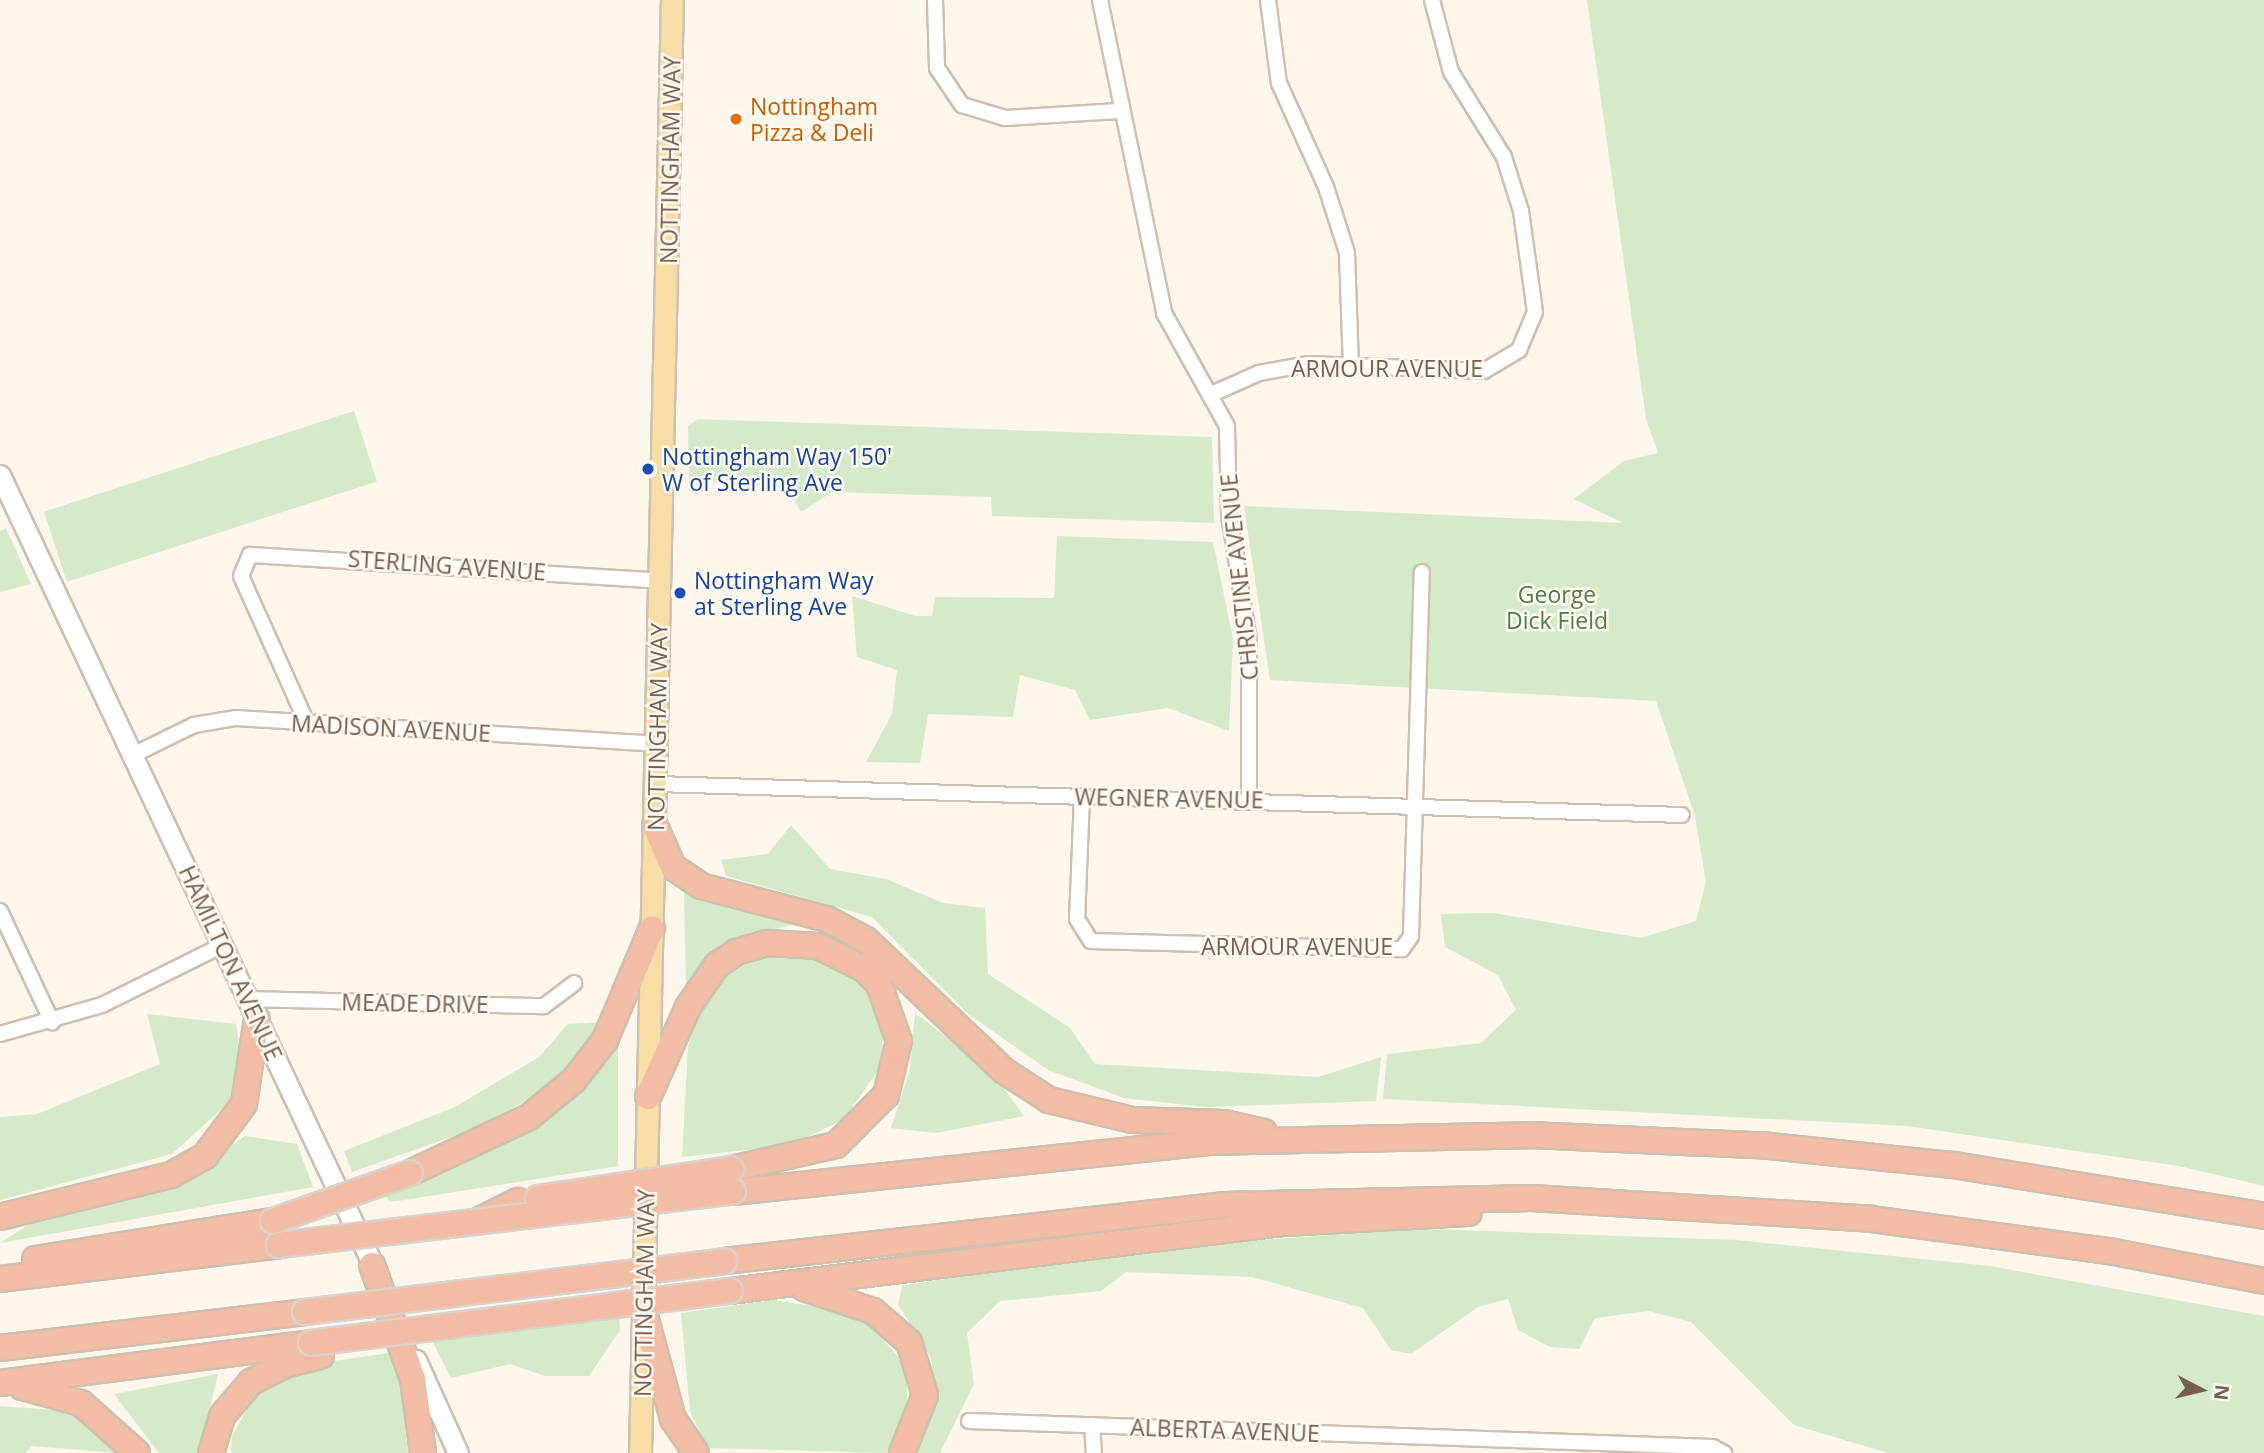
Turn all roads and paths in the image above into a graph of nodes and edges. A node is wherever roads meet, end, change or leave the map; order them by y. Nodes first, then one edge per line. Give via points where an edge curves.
1 (672, 0) edge
2 (935, 0) edge
3 (1100, 0) edge
4 (1268, 0) edge
5 (1432, 0) edge
6 (1120, 111) junction
7 (1351, 366) junction
8 (1214, 393) junction
9 (0, 475) edge
10 (1422, 572) dead end
11 (660, 580) junction
12 (307, 723) junction
13 (657, 744) junction
14 (133, 755) junction
15 (656, 784) junction
16 (1082, 796) junction
17 (1249, 800) junction
18 (1416, 804) junction
19 (1682, 815) dead end
20 (655, 826) junction
21 (0, 911) edge
22 (652, 928) junction
23 (223, 945) junction
24 (574, 983) dead end
25 (253, 1009) junction
26 (52, 1022) junction
27 (0, 1034) edge
28 (648, 1097) junction
29 (1295, 1138) junction
30 (732, 1181) junction
31 (1658, 1203) junction
32 (2264, 1216) edge
33 (0, 1217) edge
34 (0, 1265) edge
35 (372, 1265) junction
36 (0, 1279) edge
37 (2264, 1280) edge
38 (786, 1283) junction
39 (645, 1316) junction
40 (0, 1348) edge
41 (316, 1350) junction
42 (0, 1385) edge
43 (969, 1421) dead end
44 (1092, 1425) junction
45 (137, 1453) edge
46 (211, 1453) edge
47 (423, 1453) edge
48 (458, 1453) edge
49 (640, 1453) edge
50 (696, 1453) edge
51 (902, 1453) edge
52 (1094, 1453) edge
53 (1724, 1453) edge

1 - 11 main road, NOTTINGHAM WAY
2 - 6 street via 937,68 962,105 1005,118
3 - 6 street, CHRISTINE AVENUE
4 - 7 street via 1279,83 1326,187 1347,253
5 - 7 street, ARMOUR AVENUE via 1451,72 1514,184 1535,312 1519,350 1497,368
6 - 8 street, CHRISTINE AVENUE via 1164,313
7 - 8 street, ARMOUR AVENUE via 1282,368
8 - 17 street, CHRISTINE AVENUE via 1227,426 1229,515 1249,640
9 - 14 main road, HAMILTON AVENUE
10 - 18 street, ARMOUR AVENUE
11 - 12 street, STERLING AVENUE via 258,552 241,568
11 - 13 main road, NOTTINGHAM WAY
12 - 13 street, MADISON AVENUE
12 - 14 street, MADISON AVENUE via 215,720
13 - 15 main road, NOTTINGHAM WAY
14 - 23 main road, HAMILTON AVENUE
15 - 16 street, WEGNER AVENUE
15 - 20 main road, NOTTINGHAM WAY
16 - 17 street, WEGNER AVENUE
16 - 18 street, ARMOUR AVENUE via 1077,919 1091,941 1386,951 1402,949 1411,936
17 - 18 street, WEGNER AVENUE
18 - 19 street, WEGNER AVENUE
20 - 22 main road, NOTTINGHAM WAY
20 - 29 highway via 673,867 701,886 827,919 866,940 1004,1071 1049,1100 1112,1117 1224,1123
21 - 26 street
22 - 28 main road, NOTTINGHAM WAY
22 - 34 highway, bridge via 605,1040 574,1080 529,1117 410,1173 273,1221
23 - 25 main road, HAMILTON AVENUE
23 - 26 street via 102,1005
24 - 25 street, MEADE DRIVE via 544,1006
25 - 33 highway via 244,1104 205,1156 171,1175
25 - 35 main road, HAMILTON AVENUE
26 - 27 street
28 - 30 highway via 688,1007 717,965 736,952 768,943 818,946 864,969 879,984 900,1041 886,1095 836,1145
28 - 39 main road, NOTTINGHAM WAY
29 - 30 highway
29 - 32 highway via 1531,1135 1769,1146 2040,1177
30 - 36 highway, bridge via 518,1200 476,1222
31 - 37 highway via 1951,1228
31 - 38 highway via 1283,1223
31 - 40 highway, bridge via 1424,1198 1224,1205
35 - 47 highway via 413,1379
35 - 48 main road, HAMILTON AVENUE
38 - 41 highway, bridge via 471,1323
38 - 51 highway via 873,1311 909,1342 925,1395
39 - 49 main road, NOTTINGHAM WAY
39 - 50 highway via 673,1419
41 - 42 highway
41 - 46 highway via 251,1382 222,1416
42 - 45 highway via 37,1388 81,1403
43 - 44 street, ALBERTA AVENUE
44 - 52 street
44 - 53 street, ALBERTA AVENUE via 1648,1444 1713,1447

